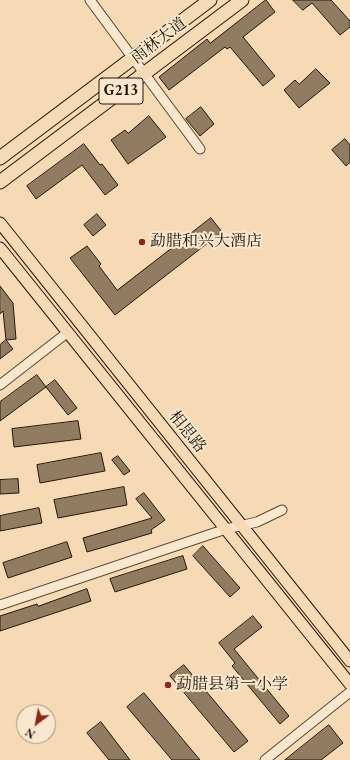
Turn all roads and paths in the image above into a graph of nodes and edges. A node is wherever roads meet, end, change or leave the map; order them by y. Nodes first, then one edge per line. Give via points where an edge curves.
1 (90, 0) edge
2 (210, 0) edge
3 (242, 0) edge
4 (134, 58) junction
5 (145, 73) junction
6 (200, 149) dead end
7 (0, 158) edge
8 (0, 182) edge
9 (0, 223) edge
10 (0, 248) edge
11 (68, 332) junction
12 (0, 385) edge
13 (282, 510) dead end
14 (241, 526) junction
15 (226, 529) junction
16 (0, 605) edge
17 (350, 661) edge
18 (350, 684) edge
19 (350, 692) edge
20 (265, 760) edge

1 - 4 street
2 - 4 highway, 雨林大道 / G213
3 - 5 highway, 雨林大道 / G213
4 - 5 street
4 - 7 highway, 雨林大道 / G213
5 - 6 street
5 - 8 highway, 雨林大道 / G213
9 - 14 main road, 相思路
10 - 11 main road, 相思路
11 - 12 street
11 - 15 main road, 相思路
13 - 14 street via 257,522
14 - 15 street
14 - 17 main road, 相思路
15 - 16 street
15 - 18 main road, 相思路
19 - 20 street

